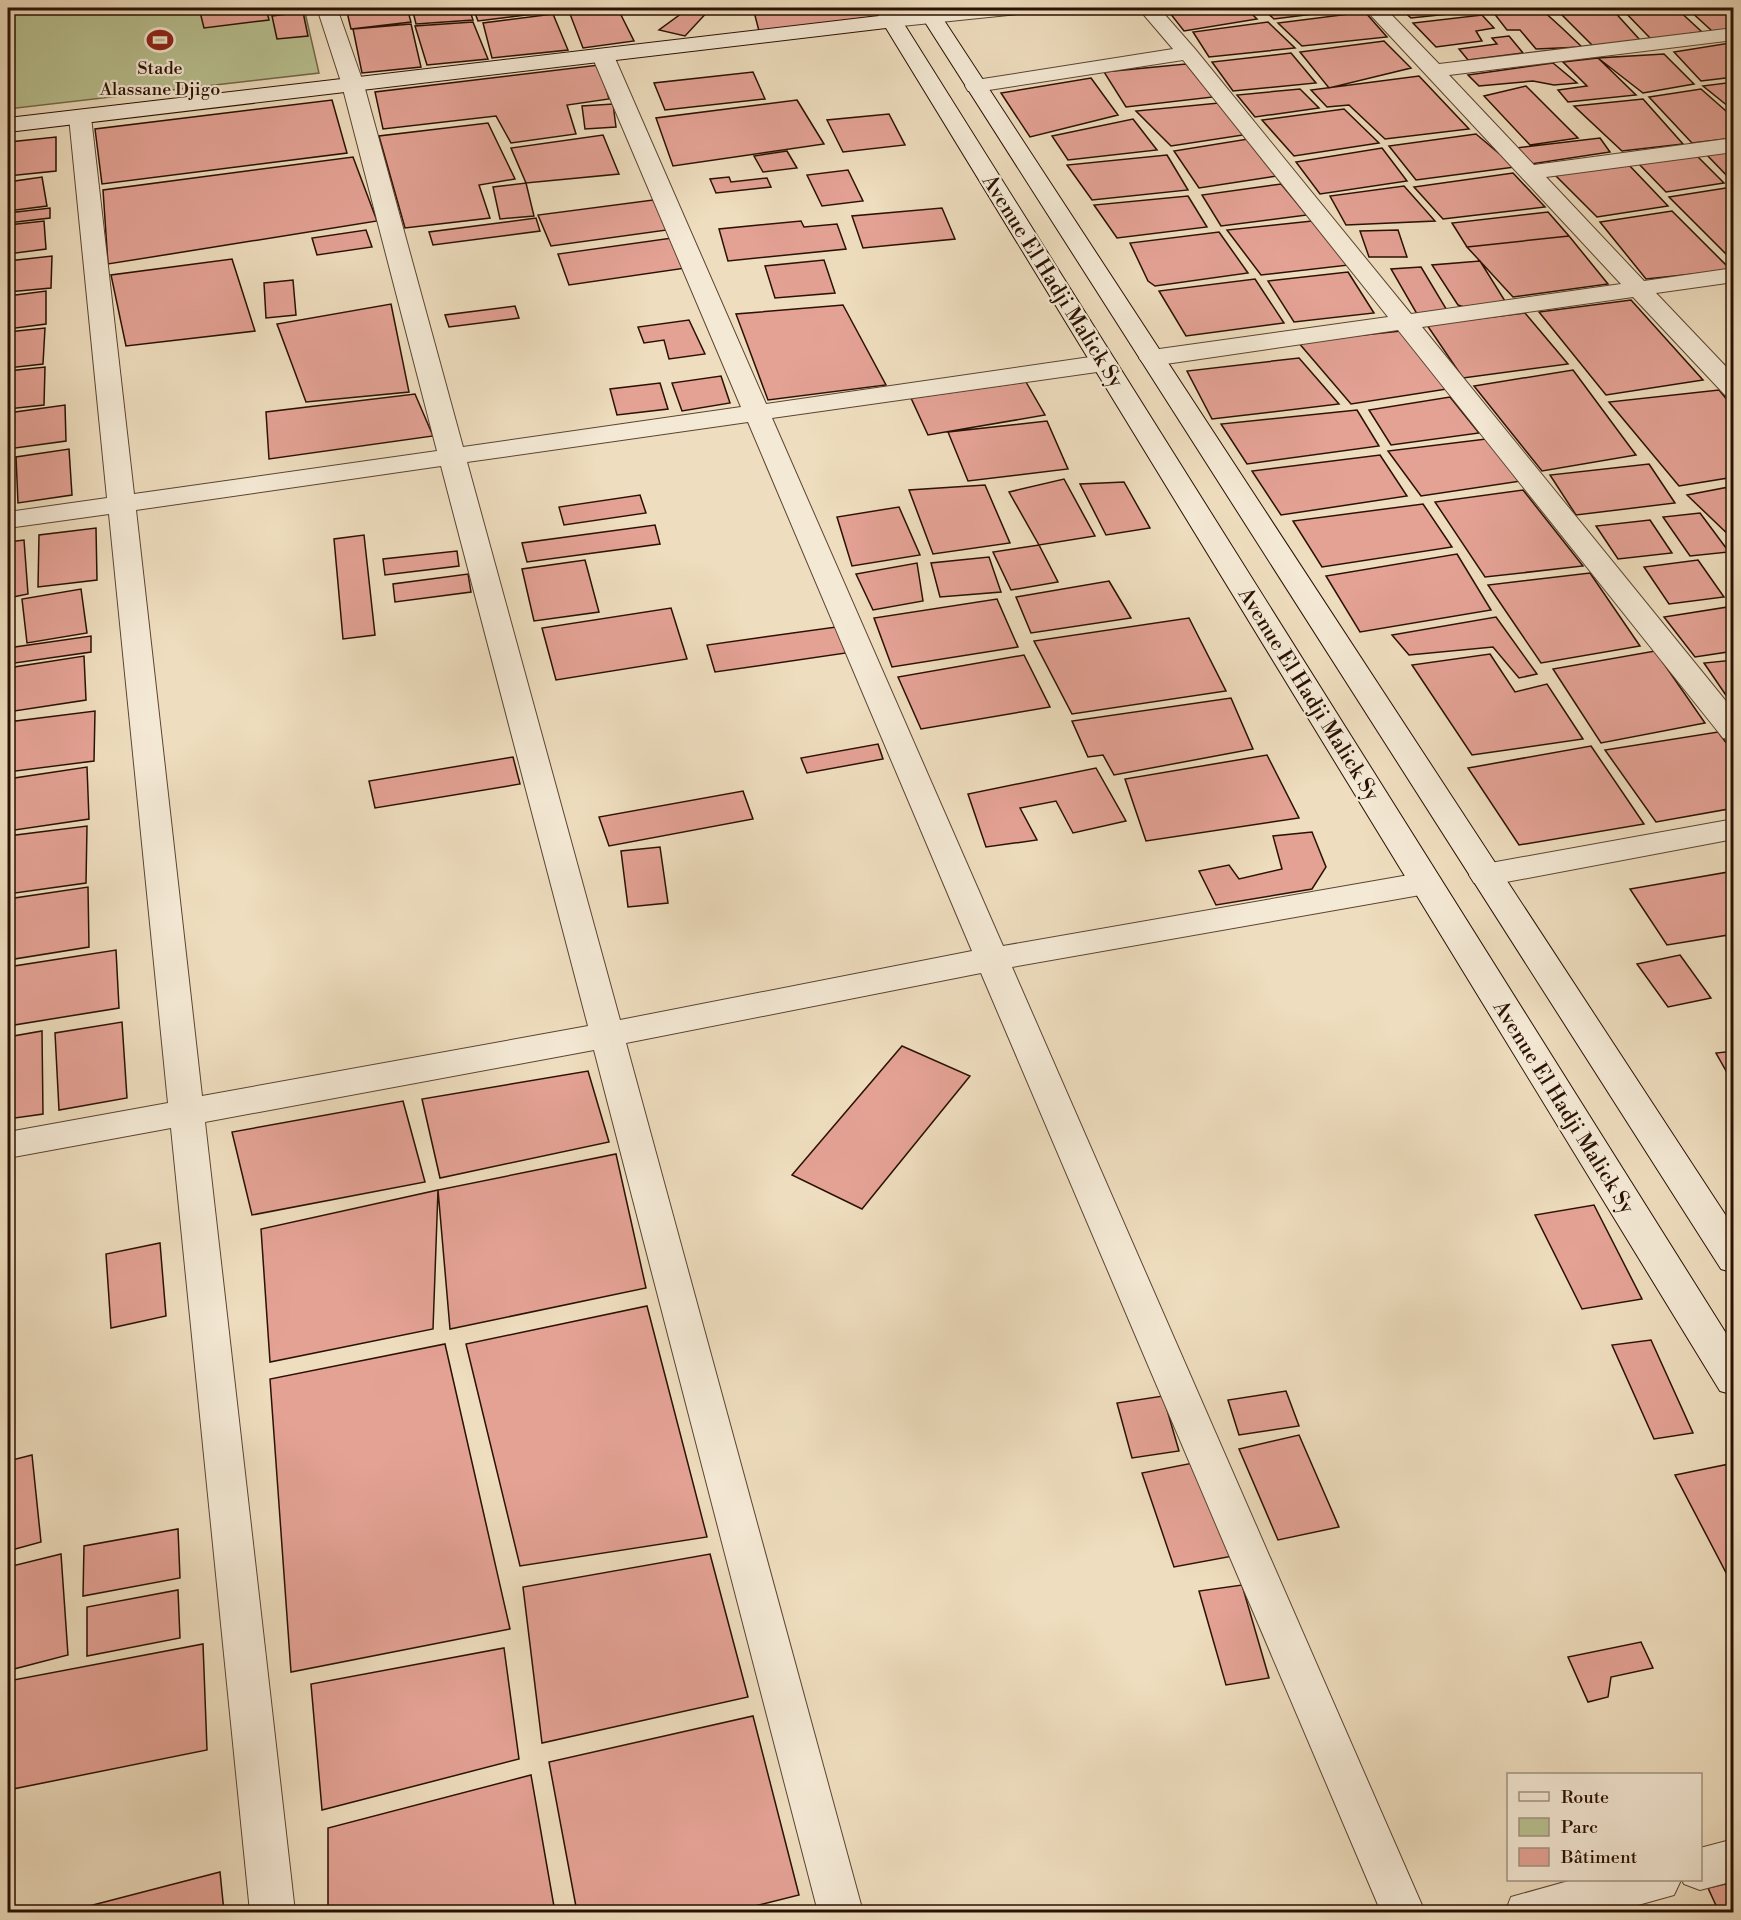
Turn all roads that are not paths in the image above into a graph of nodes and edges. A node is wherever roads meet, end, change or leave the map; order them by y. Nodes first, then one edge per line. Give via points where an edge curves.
1 (327, 8) edge
2 (1018, 8) edge
3 (1148, 8) edge
4 (1374, 8) edge
5 (930, 12) edge
6 (888, 14) edge
7 (1734, 34) edge
8 (1188, 53) junction
9 (603, 56) junction
10 (1433, 71) junction
11 (353, 85) junction
12 (976, 86) junction
13 (80, 117) junction
14 (8, 125) edge
15 (1734, 146) edge
16 (1529, 172) junction
17 (1734, 275) edge
18 (1638, 289) junction
19 (1404, 322) junction
20 (1152, 358) junction
21 (1104, 363) junction
22 (1734, 390) edge
23 (757, 414) junction
24 (452, 457) junction
25 (121, 504) junction
26 (8, 520) edge
27 (1734, 731) edge
28 (1734, 829) edge
29 (1485, 875) junction
30 (1426, 883) junction
31 (992, 959) junction
32 (607, 1035) junction
33 (186, 1112) junction
34 (8, 1145) edge
35 (1734, 1260) edge
36 (1734, 1380) edge
37 (1734, 1860) edge
38 (1702, 1869) edge
39 (1654, 1881) edge
40 (272, 1912) edge
41 (841, 1912) edge
42 (1403, 1912) edge
43 (1527, 1912) edge

1 - 11 street
2 - 5 street
3 - 8 street
4 - 10 street
5 - 6 street
5 - 12 street, Avenue El Hadji Malick Sy
6 - 9 street
6 - 21 street, Avenue El Hadji Malick Sy
7 - 10 street
8 - 12 street
8 - 19 street
9 - 11 street
9 - 23 street
10 - 16 street
11 - 13 street
11 - 24 street
12 - 20 street, Avenue El Hadji Malick Sy
13 - 14 street
13 - 25 street
15 - 16 street
16 - 18 street
17 - 18 street
18 - 19 street
18 - 22 street
19 - 20 street
19 - 27 street
20 - 29 street, Avenue El Hadji Malick Sy
21 - 23 street
21 - 30 street, Avenue El Hadji Malick Sy
23 - 24 street
23 - 31 street
24 - 25 street
24 - 32 street
25 - 26 street
25 - 33 street
28 - 29 street
29 - 35 street, Avenue El Hadji Malick Sy
30 - 31 street
30 - 36 street, Avenue El Hadji Malick Sy
31 - 32 street
31 - 42 street
32 - 33 street
32 - 41 street
33 - 34 street
33 - 40 street
37 - 38 street
39 - 43 street

